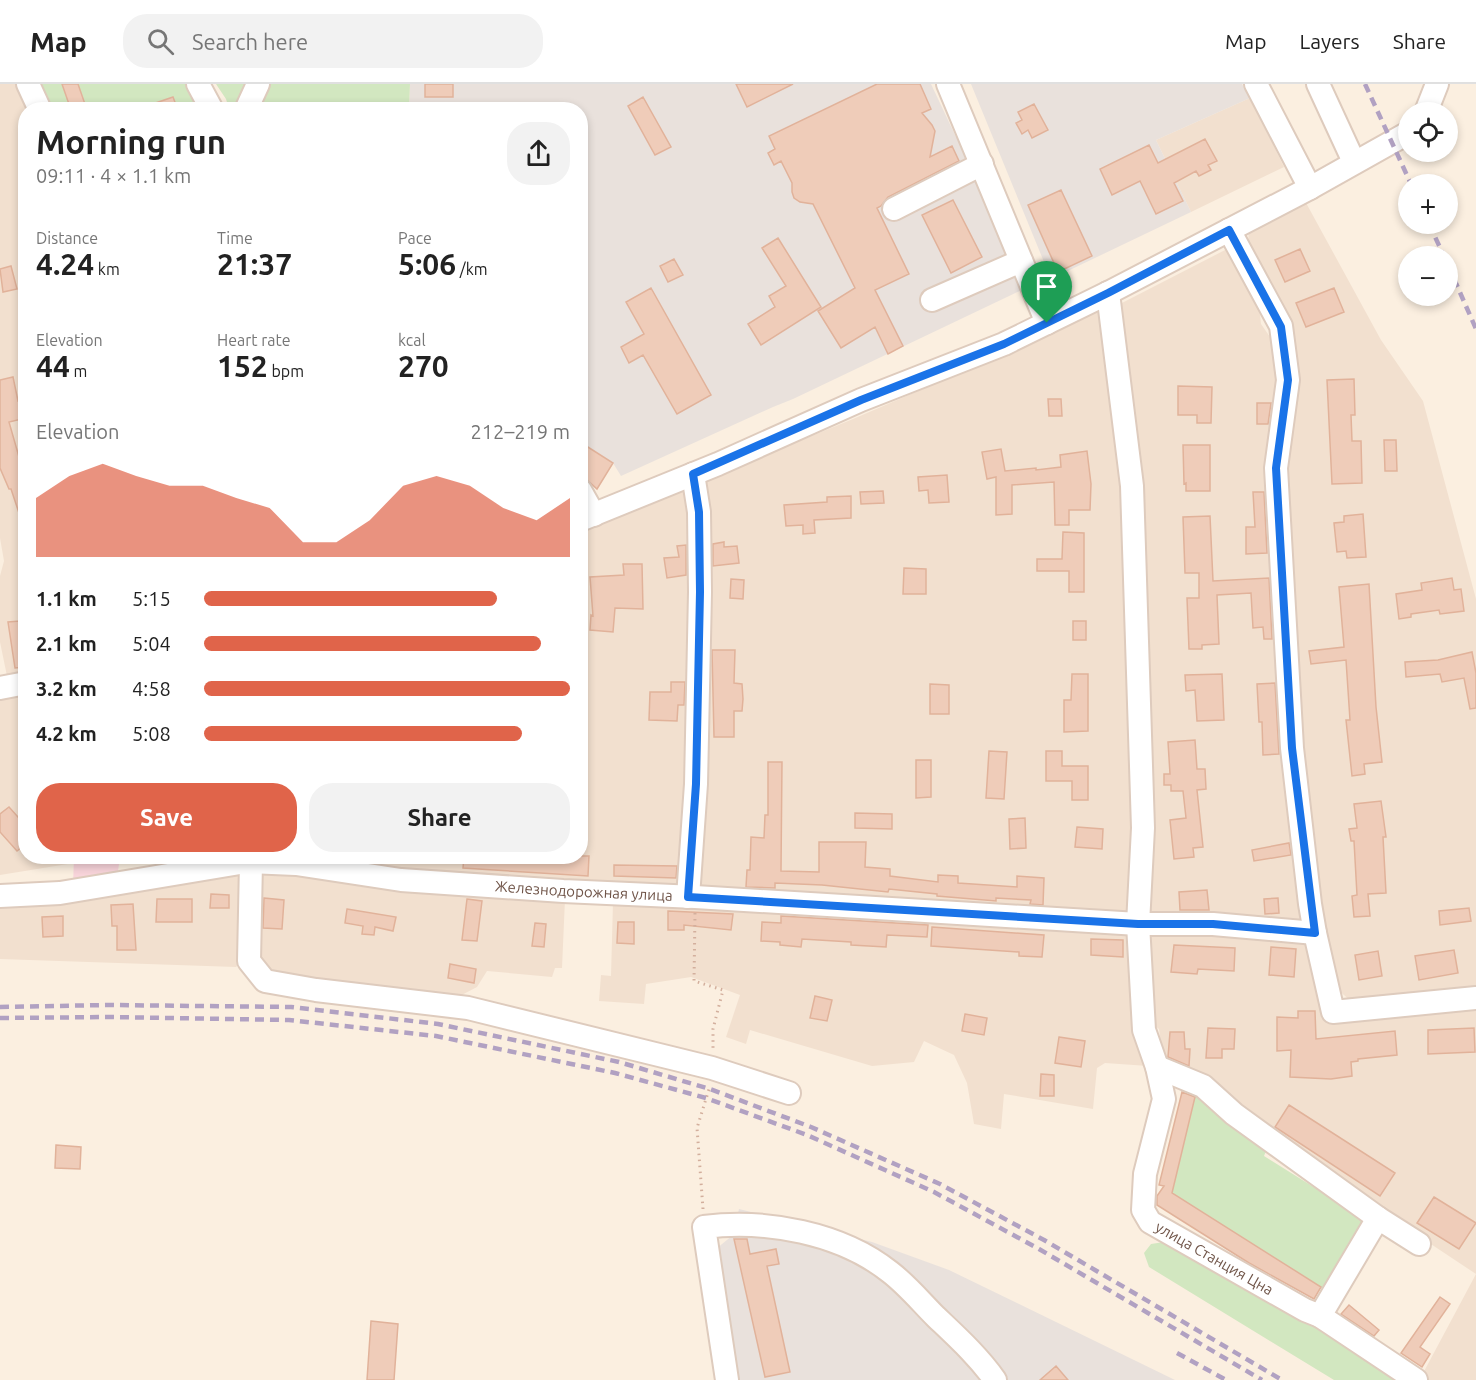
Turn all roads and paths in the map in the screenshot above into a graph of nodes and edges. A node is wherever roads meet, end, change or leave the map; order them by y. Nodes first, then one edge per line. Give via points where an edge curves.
1 (28, 84) edge
2 (198, 84) edge
3 (258, 84) edge
4 (948, 84) edge
5 (1256, 84) edge
6 (1318, 84) edge
7 (1437, 84) edge
8 (36, 102) edge
9 (208, 102) edge
10 (250, 102) edge
11 (1430, 102) edge
12 (1398, 138) edge
13 (1354, 162) junction
14 (982, 164) junction
15 (1307, 189) junction
16 (894, 209) dead end
17 (1229, 230) junction
18 (1022, 261) junction
19 (1108, 293) junction
20 (932, 300) dead end
21 (1047, 323) junction
22 (693, 474) junction
23 (588, 518) edge
24 (18, 684) edge
25 (0, 688) edge
26 (224, 864) edge
27 (247, 864) edge
28 (296, 864) edge
29 (0, 896) edge
30 (688, 897) junction
31 (1138, 924) junction
32 (1315, 933) junction
33 (1476, 998) edge
34 (1157, 1067) junction
35 (789, 1094) dead end
36 (1378, 1218) junction
37 (1419, 1244) dead end
38 (1320, 1316) junction
39 (727, 1380) edge
40 (995, 1380) edge
41 (1416, 1380) edge

1 - 8 street
2 - 9 street
3 - 10 street
4 - 14 street
5 - 15 street
6 - 13 street
7 - 11 street
12 - 13 street
13 - 15 street
14 - 16 street
14 - 18 street
15 - 17 street
17 - 19 street
17 - 32 street via 1281,327 1288,380 1276,468 1292,748
18 - 20 street
18 - 21 street
19 - 21 street
19 - 31 street via 1132,486 1143,828
21 - 22 street
22 - 23 street
22 - 30 street via 699,512 700,592 696,784
24 - 25 street
26 - 29 street, Железнодорожная улица via 60,893
27 - 35 street via 249,961 266,981 468,1008 712,1068
28 - 30 street, Железнодорожная улица via 401,880
30 - 31 street, Железнодорожная улица
31 - 32 street, Железнодорожная улица via 1213,924
31 - 34 street via 1144,1030
32 - 33 street via 1333,1012
34 - 36 street via 1203,1086 1234,1114
34 - 38 street, улица Станция Цна via 1164,1099 1145,1174 1146,1216 1150,1222
36 - 37 street
36 - 38 street
38 - 41 street, улица Станция Цна
39 - 40 street via 704,1227 723,1224 785,1228 840,1242 890,1272 979,1358

